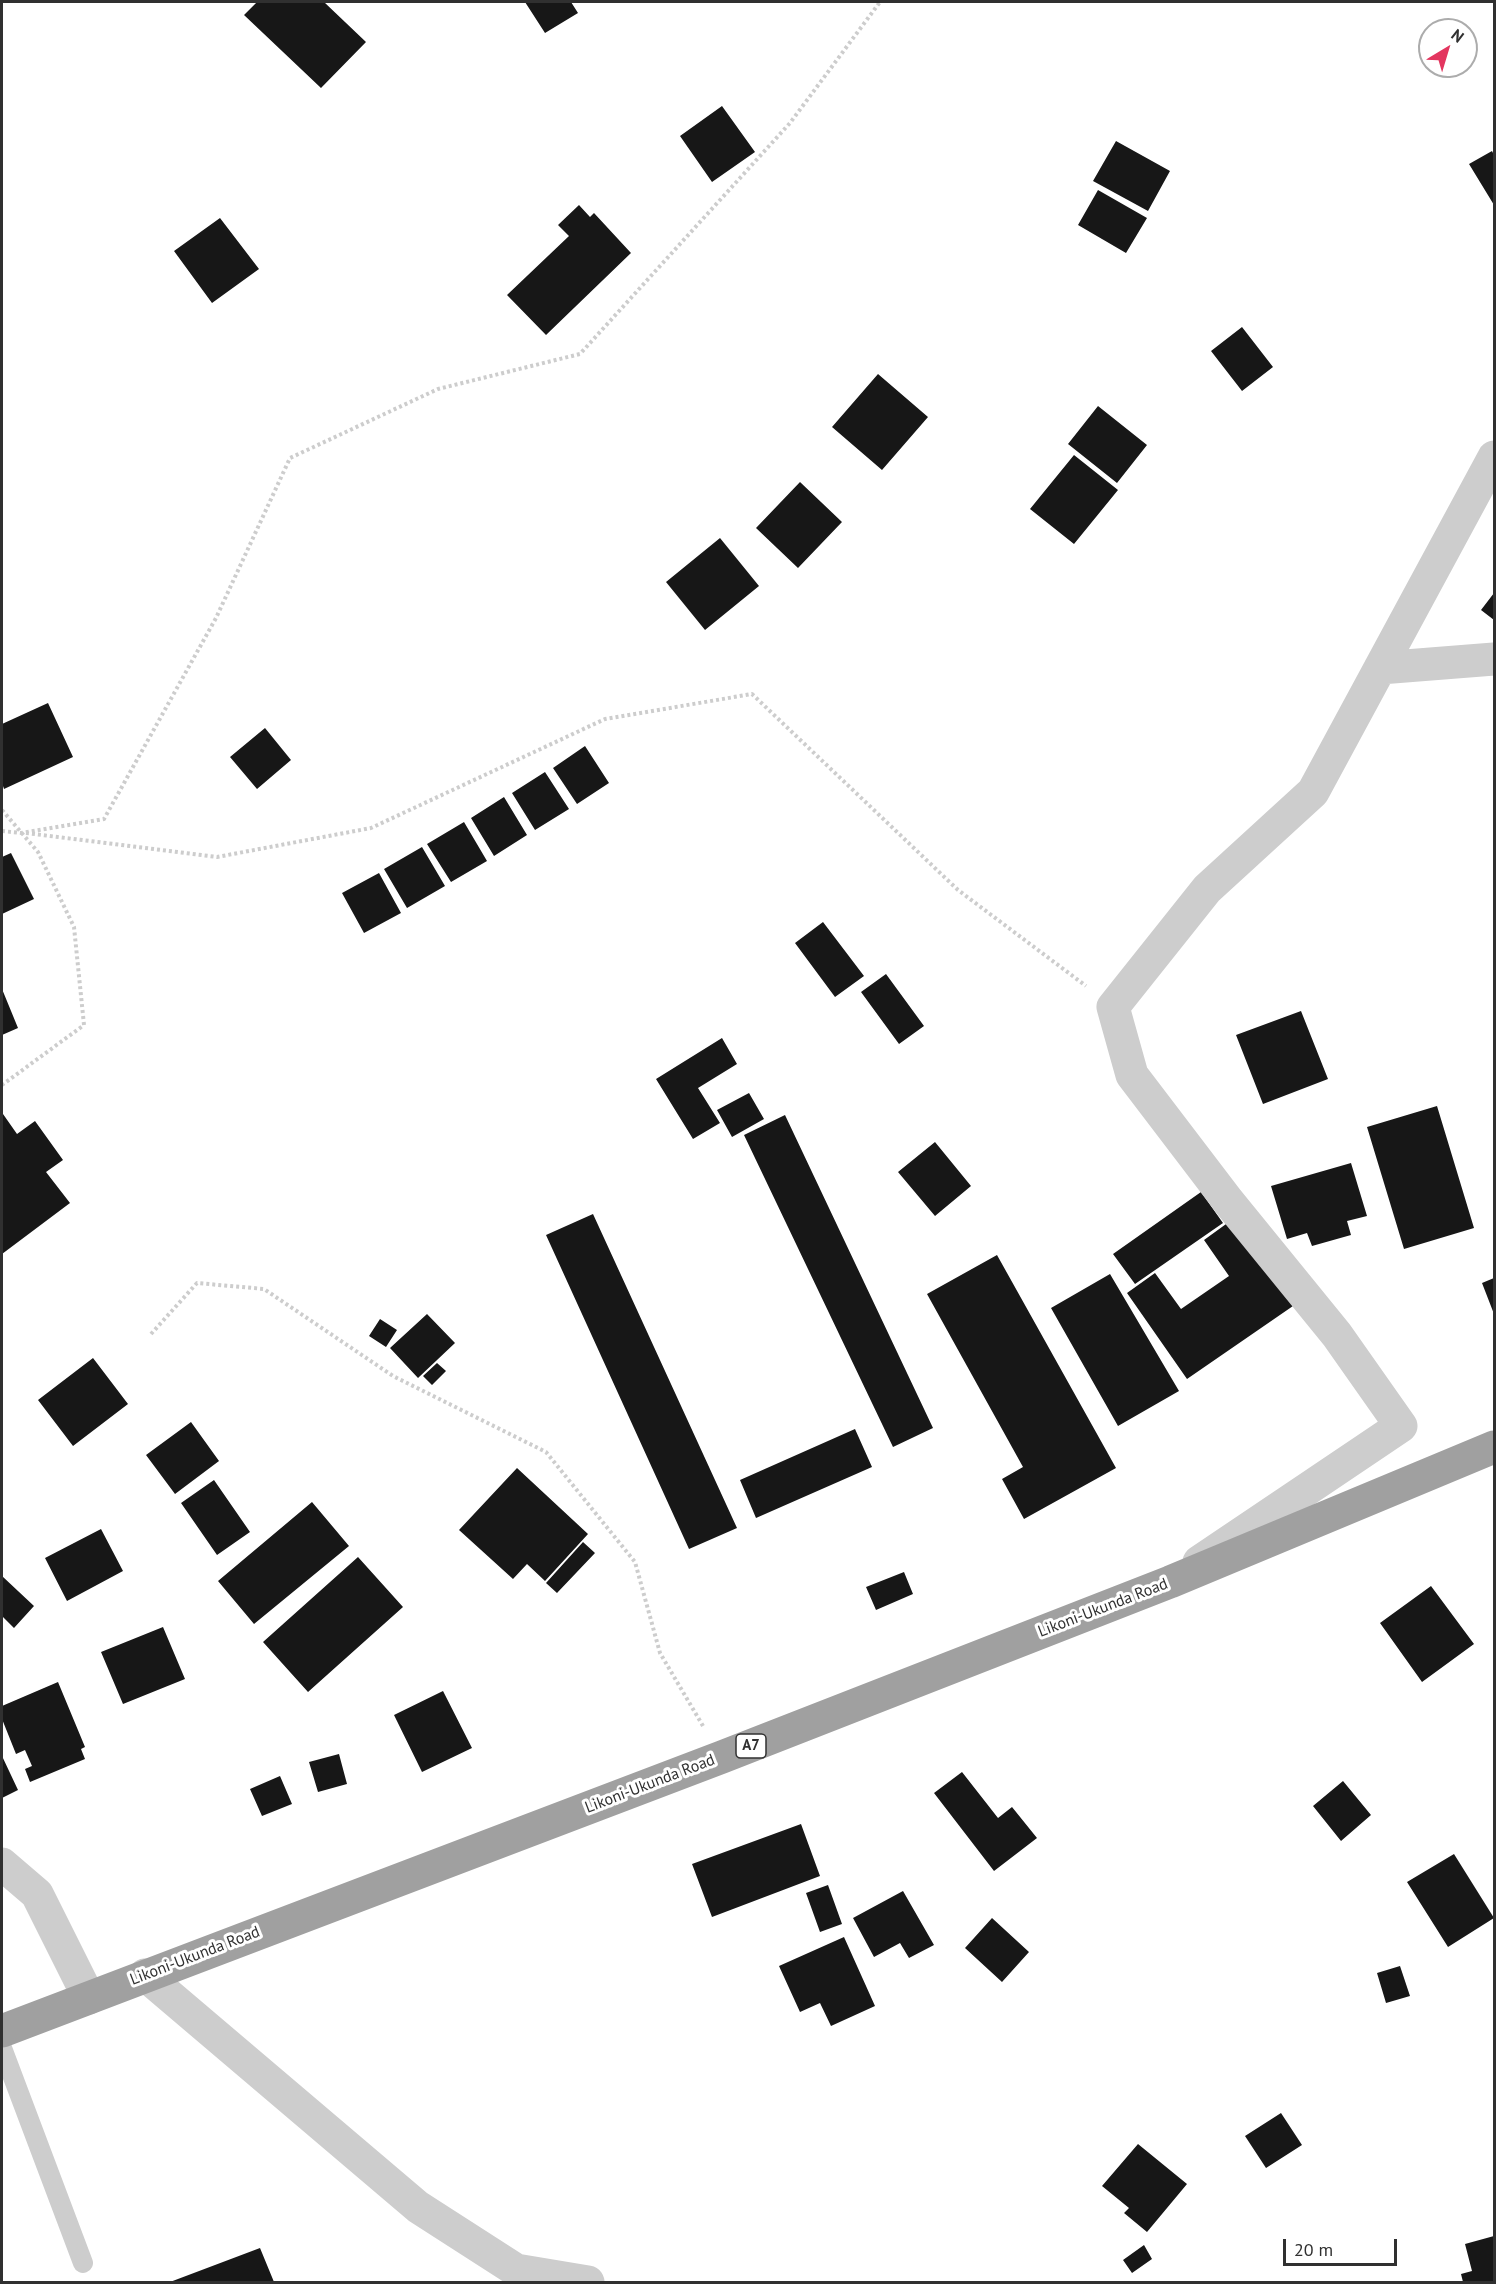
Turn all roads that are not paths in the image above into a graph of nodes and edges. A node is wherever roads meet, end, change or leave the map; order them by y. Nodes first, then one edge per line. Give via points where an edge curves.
1 (1494, 457) edge
2 (1494, 659) edge
3 (1380, 669) junction
4 (1494, 1448) edge
5 (1170, 1582) junction
6 (2, 1864) edge
7 (145, 1976) junction
8 (89, 1998) junction
9 (2, 2031) edge
10 (2, 2048) edge
11 (83, 2263) dead end
12 (588, 2283) edge

1 - 3 street
2 - 3 street
3 - 5 street via 1313,792 1207,889 1113,1007 1132,1075 1337,1335 1401,1426
4 - 5 highway, Likoni-Ukunda Road / A7
5 - 7 highway, Likoni-Ukunda Road / A7
6 - 8 street via 37,1894
7 - 8 highway, Likoni-Ukunda Road / A7
7 - 12 street via 418,2207 516,2270
8 - 9 highway, Likoni-Ukunda Road / A7
10 - 11 lane

